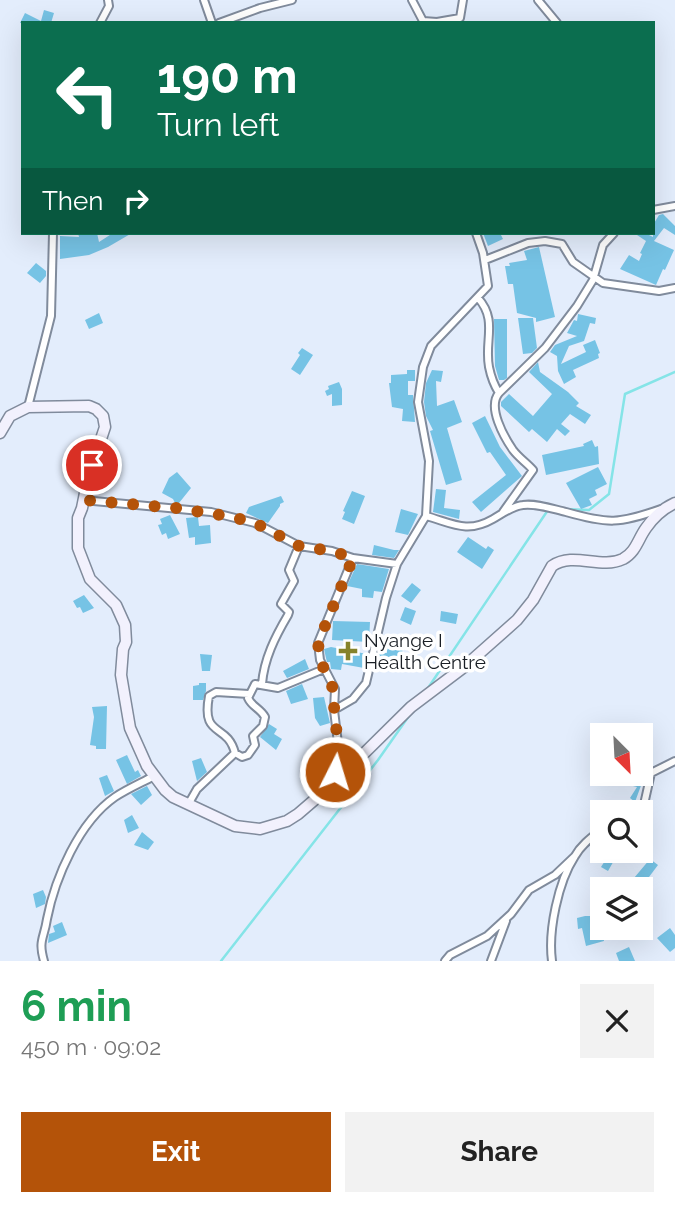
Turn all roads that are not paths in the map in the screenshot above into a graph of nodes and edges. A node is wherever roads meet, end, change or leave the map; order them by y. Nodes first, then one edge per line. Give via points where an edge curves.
1 (108, 0) edge
2 (204, 0) edge
3 (292, 0) edge
4 (412, 0) edge
5 (464, 0) edge
6 (538, 0) edge
7 (101, 21) edge
8 (211, 21) edge
9 (224, 21) edge
10 (423, 21) edge
11 (443, 21) edge
12 (555, 21) edge
13 (675, 206) edge
14 (655, 210) edge
15 (52, 235) edge
16 (477, 235) edge
17 (612, 235) edge
18 (485, 261) junction
19 (594, 277) junction
20 (675, 289) edge
21 (478, 298) junction
22 (499, 393) junction
23 (28, 407) junction
24 (0, 433) edge
25 (83, 500) junction
26 (671, 505) edge
27 (502, 513) junction
28 (426, 516) junction
29 (299, 546) junction
30 (353, 558) junction
31 (397, 564) junction
32 (324, 669) junction
33 (262, 684) junction
34 (249, 694) junction
35 (334, 710) junction
36 (235, 753) junction
37 (675, 761) edge
38 (154, 776) junction
39 (334, 783) junction
40 (645, 800) edge
41 (189, 803) junction
42 (590, 841) edge
43 (575, 856) junction
44 (511, 914) junction
45 (44, 961) edge
46 (445, 961) edge
47 (491, 961) edge
48 (552, 961) edge

1 - 7 street
2 - 8 street
3 - 9 street
4 - 10 street
5 - 11 street via 460,18
6 - 12 street
13 - 14 street
15 - 23 street via 51,316
16 - 18 street
17 - 19 street via 603,245
18 - 19 street via 528,243 562,244 569,257
18 - 21 street via 488,286
19 - 20 street via 603,283
19 - 22 street via 545,348
21 - 22 street via 487,308 488,365
21 - 28 street via 431,346 423,367 418,401 429,461
22 - 27 street via 494,402 498,421 512,448 533,472
23 - 24 main road via 10,416
23 - 25 main road via 89,406 103,416 105,431
25 - 29 street via 232,517 255,523
25 - 38 main road via 78,548 90,579 116,605 125,625 121,675 125,708 137,748
26 - 27 street via 619,522 529,505
26 - 39 main road via 624,558 552,566 523,614 396,720
27 - 28 street via 474,527
28 - 31 street
29 - 30 street
29 - 33 street via 289,570 294,581 281,604 289,612 272,641
30 - 31 street
30 - 32 street via 318,643
31 - 35 street via 366,682 353,699
32 - 33 street via 278,688
32 - 35 street via 335,689
33 - 34 street via 255,684
34 - 36 street via 250,704 265,717 263,726 253,736 255,745 248,755
34 - 36 street via 209,695 207,719 228,738
35 - 39 street via 340,760
36 - 41 street via 197,789
37 - 40 street via 651,773
38 - 41 main road via 173,797
38 - 45 street via 114,798 71,852 55,884 40,946
39 - 41 main road via 292,818 260,829 235,827
42 - 43 street
43 - 44 street via 529,890
43 - 48 street via 552,925
44 - 46 street via 483,939
44 - 47 street

